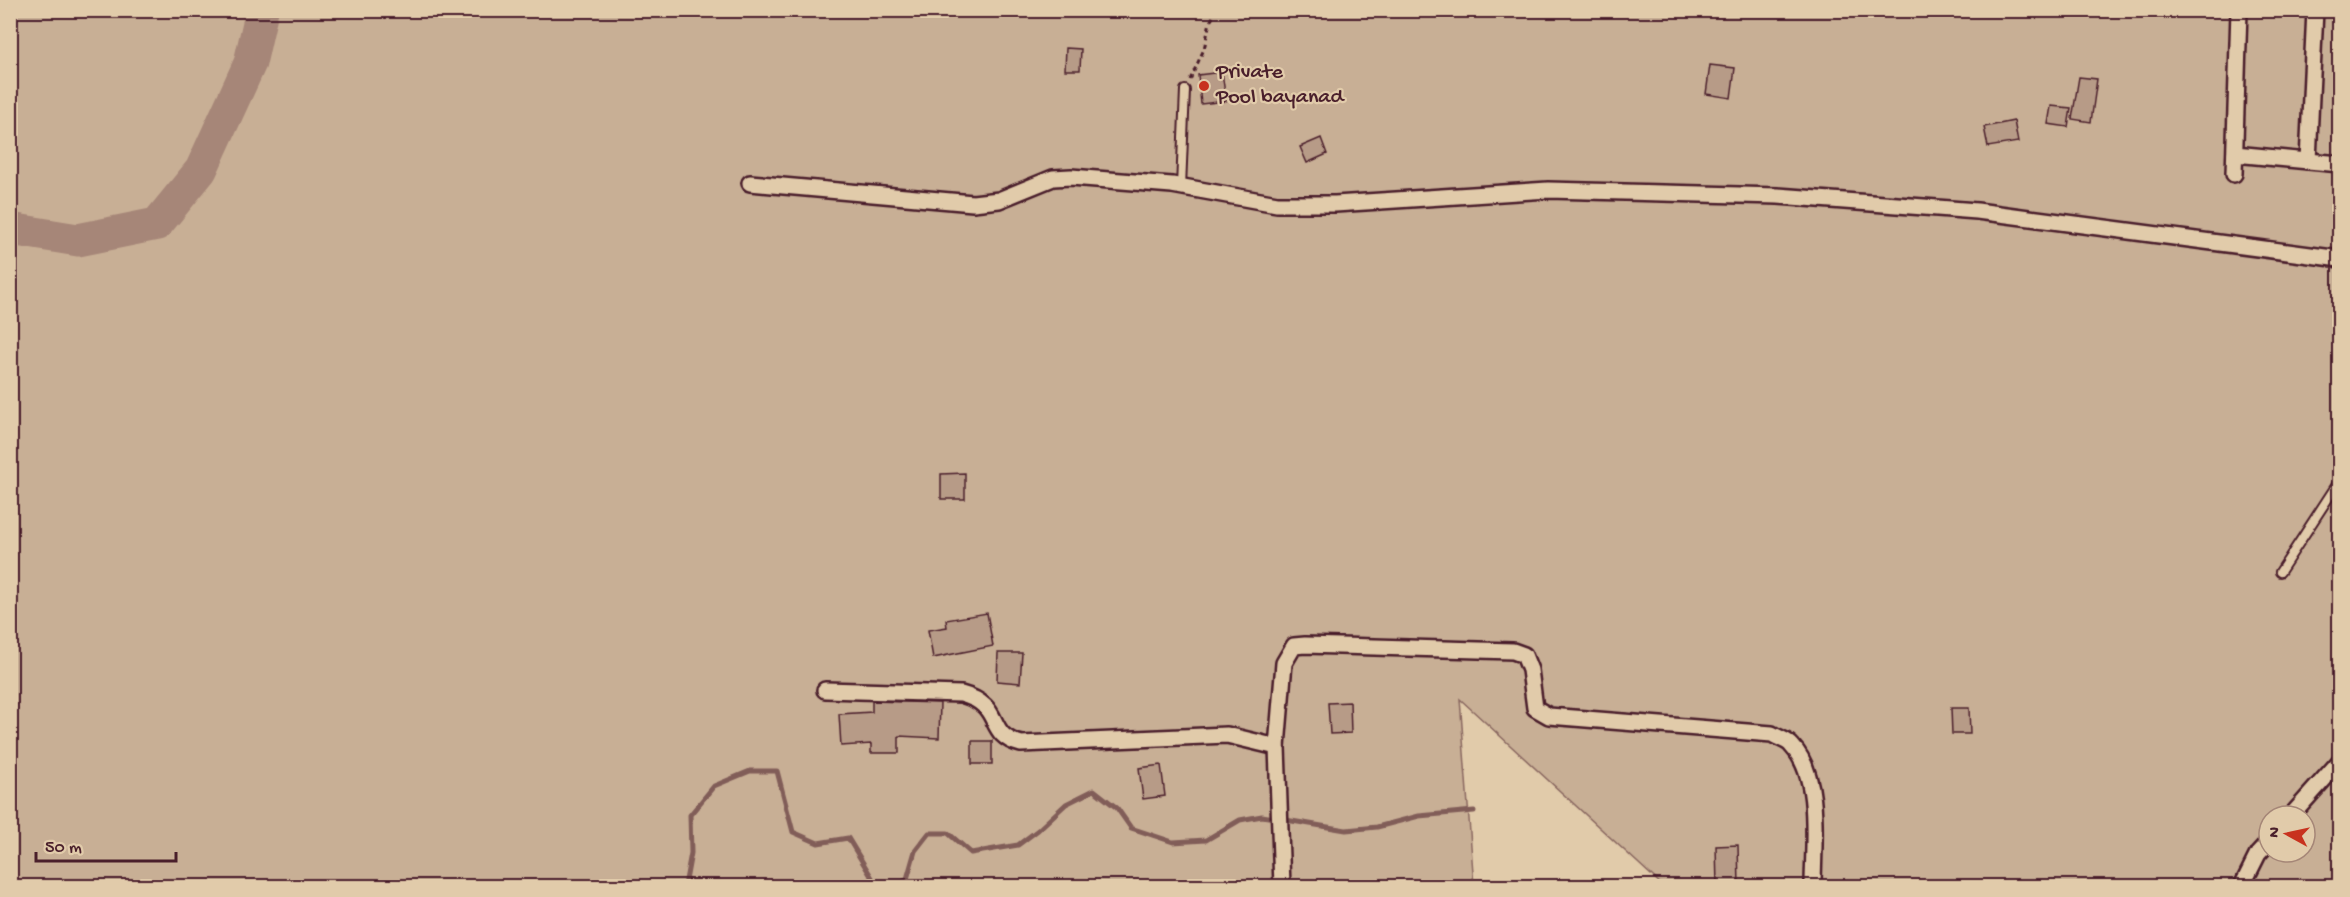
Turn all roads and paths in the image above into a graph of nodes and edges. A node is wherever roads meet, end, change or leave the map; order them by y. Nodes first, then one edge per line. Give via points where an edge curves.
1 (1217, 10) edge
2 (2239, 10) edge
3 (2314, 10) edge
4 (1185, 90) joint
5 (2235, 154) junction
6 (2308, 161) junction
7 (2340, 164) edge
8 (2234, 174) dead end
9 (750, 183) dead end
10 (1181, 187) junction
11 (2340, 259) edge
12 (2340, 480) edge
13 (2280, 572) dead end
14 (825, 690) dead end
15 (1277, 747) junction
16 (2340, 761) edge
17 (2302, 804) edge
18 (2257, 856) edge
19 (1282, 886) edge
20 (1814, 886) edge
21 (2242, 886) edge

1 - 4 path
2 - 5 street
3 - 6 street
4 - 10 lane
5 - 6 street
5 - 8 street
6 - 7 street
9 - 10 street via 974,203 999,200 1053,178
10 - 11 street via 1277,204 1548,190 1778,196 1977,211
12 - 13 lane
14 - 15 street via 969,696 985,704 1007,740 1021,744 1227,735
15 - 19 street
15 - 20 street via 1284,663 1294,646 1513,651 1524,655 1530,670 1535,708 1549,716 1772,734 1791,744 1805,764 1812,785
16 - 17 street
18 - 21 street

